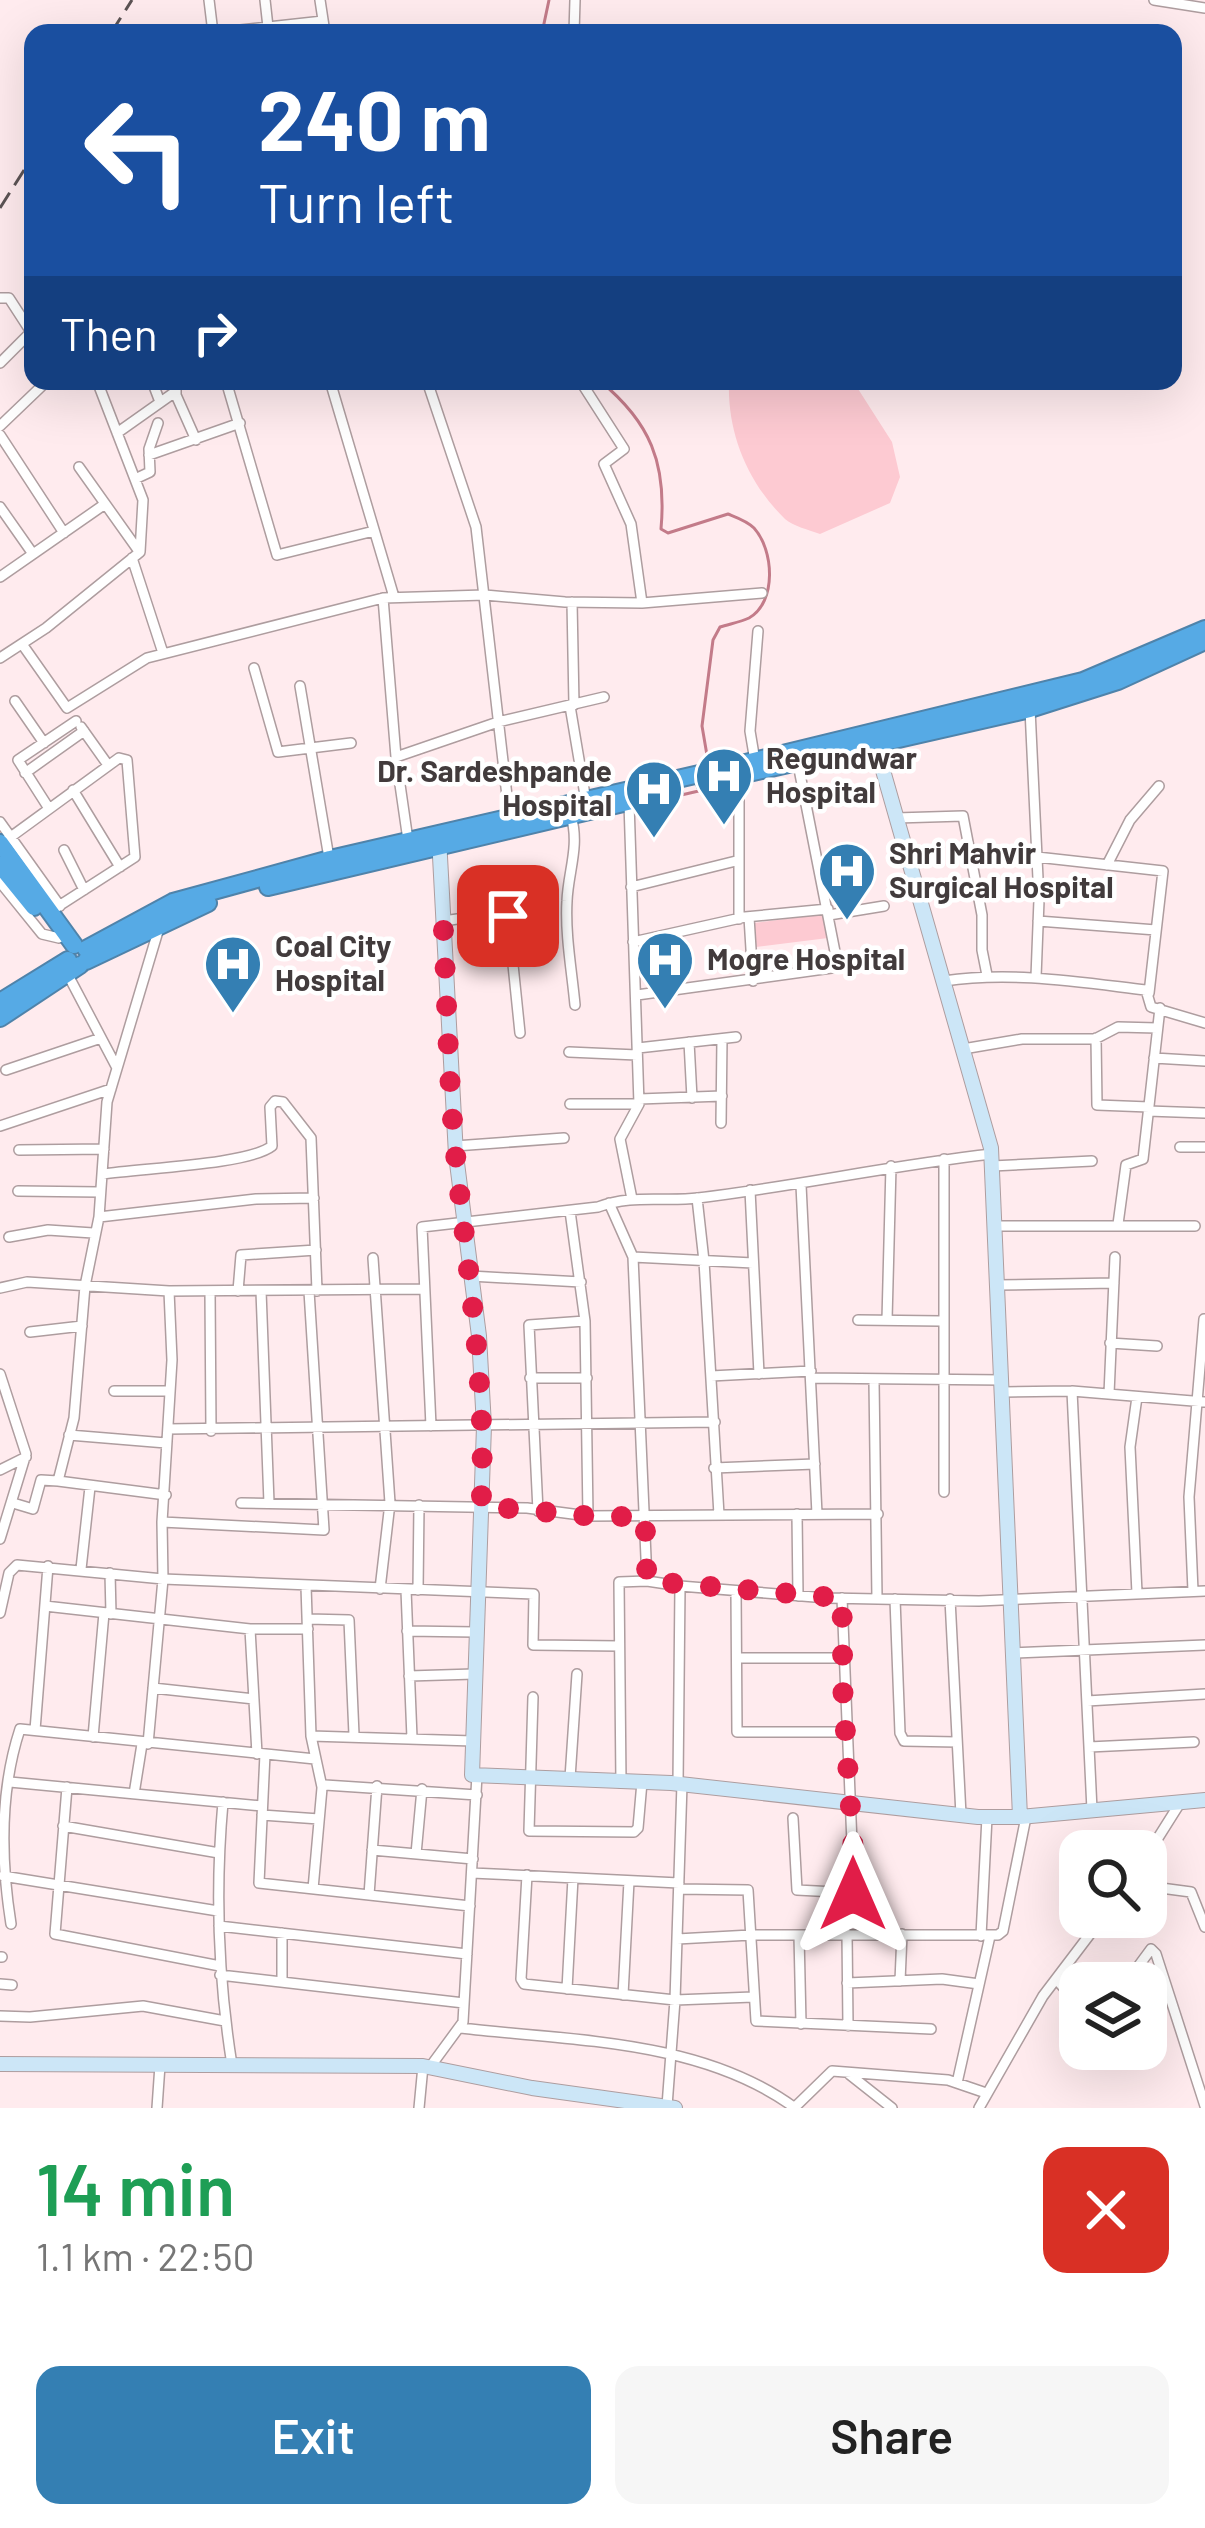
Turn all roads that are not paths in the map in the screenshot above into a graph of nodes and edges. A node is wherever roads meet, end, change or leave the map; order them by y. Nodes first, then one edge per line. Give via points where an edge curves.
1 (1157, 0) edge
2 (1205, 8) edge
3 (0, 298) edge
4 (24, 321) edge
5 (24, 341) edge
6 (0, 363) edge
7 (38, 390) edge
8 (100, 390) edge
9 (155, 390) edge
10 (172, 390) edge
11 (177, 390) edge
12 (229, 390) edge
13 (333, 390) edge
14 (430, 390) edge
15 (586, 390) edge
16 (160, 402) junction
17 (158, 423) dead end
18 (240, 423) junction
19 (0, 426) edge
20 (117, 433) junction
21 (0, 435) edge
22 (196, 440) junction
23 (149, 455) junction
24 (79, 467) dead end
25 (135, 479) junction
26 (105, 504) junction
27 (0, 507) edge
28 (374, 531) junction
29 (64, 532) junction
30 (33, 554) junction
31 (136, 555) junction
32 (0, 577) edge
33 (762, 593) dead end
34 (485, 595) junction
35 (388, 597) junction
36 (572, 602) junction
37 (642, 603) junction
38 (1205, 629) edge
39 (758, 631) dead end
40 (1205, 641) edge
41 (22, 644) junction
42 (2, 652) edge
43 (164, 653) junction
44 (254, 668) dead end
45 (300, 686) dead end
46 (604, 698) dead end
47 (15, 701) dead end
48 (572, 705) junction
49 (68, 708) junction
50 (1030, 709) junction
51 (76, 721) junction
52 (498, 722) junction
53 (84, 731) junction
54 (874, 740) junction
55 (44, 742) junction
56 (352, 743) dead end
57 (311, 750) junction
58 (396, 757) junction
59 (755, 761) junction
60 (798, 764) junction
61 (108, 765) junction
62 (25, 773) junction
63 (728, 776) junction
64 (690, 781) junction
65 (1159, 787) dead end
66 (73, 790) junction
67 (49, 807) junction
68 (630, 808) junction
69 (579, 817) junction
70 (896, 818) junction
71 (0, 822) edge
72 (511, 823) junction
73 (408, 840) junction
74 (439, 840) junction
75 (4, 841) edge
76 (64, 850) dead end
77 (370, 856) junction
78 (1037, 857) junction
79 (736, 861) junction
80 (0, 865) edge
81 (332, 865) junction
82 (1107, 865) junction
83 (120, 867) junction
84 (0, 882) edge
85 (632, 887) junction
86 (85, 890) junction
87 (884, 906) dead end
88 (55, 908) junction
89 (828, 912) junction
90 (744, 918) junction
91 (443, 921) junction
92 (1038, 921) junction
93 (161, 922) junction
94 (1156, 930) junction
95 (633, 942) junction
96 (74, 955) junction
97 (889, 960) dead end
98 (838, 967) junction
99 (987, 975) junction
100 (1036, 976) junction
101 (753, 981) junction
102 (944, 982) junction
103 (637, 995) junction
104 (1148, 998) junction
105 (0, 1003) edge
106 (575, 1006) dead end
107 (1160, 1008) junction
108 (0, 1018) edge
109 (1205, 1023) edge
110 (1157, 1028) junction
111 (520, 1033) dead end
112 (736, 1037) dead end
113 (101, 1038) junction
114 (1096, 1038) junction
115 (722, 1039) junction
116 (689, 1042) junction
117 (963, 1049) junction
118 (637, 1051) junction
119 (568, 1052) dead end
120 (1154, 1058) junction
121 (1205, 1061) edge
122 (117, 1069) junction
123 (5, 1070) dead end
124 (111, 1089) junction
125 (722, 1096) junction
126 (692, 1098) junction
127 (639, 1101) junction
128 (570, 1104) dead end
129 (1149, 1109) junction
130 (1205, 1113) edge
131 (721, 1123) dead end
132 (0, 1126) edge
133 (564, 1138) dead end
134 (455, 1146) junction
135 (1180, 1147) dead end
136 (1205, 1147) edge
137 (104, 1148) junction
138 (19, 1150) dead end
139 (944, 1159) junction
140 (992, 1160) junction
141 (1092, 1161) dead end
142 (891, 1166) junction
143 (103, 1174) junction
144 (801, 1185) junction
145 (750, 1190) junction
146 (18, 1191) dead end
147 (99, 1192) junction
148 (314, 1198) junction
149 (632, 1198) junction
150 (697, 1198) junction
151 (609, 1203) junction
152 (570, 1211) junction
153 (98, 1217) junction
154 (463, 1223) junction
155 (1118, 1224) junction
156 (994, 1226) junction
157 (1196, 1226) dead end
158 (94, 1233) junction
159 (9, 1237) dead end
160 (316, 1250) junction
161 (633, 1257) junction
162 (1115, 1257) dead end
163 (373, 1258) dead end
164 (704, 1261) junction
165 (753, 1263) junction
166 (470, 1276) junction
167 (581, 1282) junction
168 (1114, 1283) junction
169 (85, 1286) junction
170 (997, 1286) junction
171 (0, 1288) edge
172 (422, 1289) junction
173 (374, 1290) junction
174 (210, 1291) junction
175 (238, 1291) junction
176 (261, 1291) junction
177 (313, 1291) junction
178 (169, 1292) junction
179 (1204, 1319) edge
180 (858, 1320) dead end
181 (584, 1321) junction
182 (887, 1321) junction
183 (941, 1321) junction
184 (82, 1326) junction
185 (30, 1332) dead end
186 (1110, 1343) junction
187 (1157, 1346) dead end
188 (0, 1374) edge
189 (759, 1374) junction
190 (812, 1375) junction
191 (711, 1376) junction
192 (530, 1378) junction
193 (587, 1378) junction
194 (874, 1381) junction
195 (941, 1381) junction
196 (1003, 1386) junction
197 (114, 1390) dead end
198 (170, 1391) junction
199 (1072, 1391) junction
200 (1109, 1394) junction
201 (4, 1397) edge
202 (1137, 1397) junction
203 (1200, 1402) edge
204 (536, 1422) junction
205 (587, 1422) junction
206 (715, 1422) junction
207 (639, 1424) junction
208 (431, 1426) junction
209 (484, 1426) junction
210 (384, 1427) junction
211 (168, 1429) junction
212 (267, 1430) junction
213 (321, 1430) junction
214 (211, 1431) junction
215 (69, 1435) junction
216 (166, 1443) junction
217 (26, 1457) junction
218 (815, 1464) junction
219 (714, 1468) junction
220 (0, 1470) edge
221 (58, 1481) junction
222 (90, 1487) junction
223 (944, 1492) dead end
224 (166, 1496) junction
225 (323, 1502) junction
226 (241, 1503) dead end
227 (269, 1503) junction
228 (390, 1503) junction
229 (418, 1505) junction
230 (19, 1506) junction
231 (481, 1506) junction
232 (538, 1511) junction
233 (797, 1514) junction
234 (817, 1514) junction
235 (878, 1514) junction
236 (719, 1515) junction
237 (589, 1516) junction
238 (645, 1517) junction
239 (162, 1522) junction
240 (0, 1539) edge
241 (48, 1566) junction
242 (81, 1569) junction
243 (110, 1573) junction
244 (163, 1579) junction
245 (647, 1581) junction
246 (305, 1586) junction
247 (680, 1586) junction
248 (380, 1588) junction
249 (412, 1590) junction
250 (736, 1591) junction
251 (1199, 1591) edge
252 (476, 1592) junction
253 (1137, 1593) junction
254 (798, 1596) junction
255 (1081, 1597) junction
256 (842, 1598) junction
257 (877, 1598) junction
258 (895, 1598) junction
259 (950, 1600) junction
260 (1010, 1600) junction
261 (45, 1606) junction
262 (0, 1613) edge
263 (108, 1613) junction
264 (160, 1619) junction
265 (308, 1624) junction
266 (250, 1629) junction
267 (406, 1630) junction
268 (475, 1632) junction
269 (1205, 1645) edge
270 (620, 1646) junction
271 (1084, 1649) junction
272 (1013, 1653) junction
273 (737, 1658) junction
274 (843, 1658) junction
275 (474, 1674) junction
276 (578, 1674) dead end
277 (409, 1676) junction
278 (153, 1688) junction
279 (1205, 1694) edge
280 (533, 1697) dead end
281 (254, 1699) junction
282 (1087, 1701) junction
283 (35, 1730) junction
284 (845, 1732) junction
285 (354, 1735) junction
286 (311, 1736) junction
287 (93, 1737) junction
288 (412, 1738) junction
289 (472, 1742) junction
290 (957, 1742) junction
291 (1194, 1742) dead end
292 (145, 1744) junction
293 (1089, 1747) junction
294 (261, 1754) junction
295 (315, 1759) junction
296 (477, 1775) junction
297 (529, 1777) junction
298 (570, 1778) junction
299 (10, 1782) junction
300 (642, 1782) junction
301 (621, 1783) junction
302 (680, 1784) junction
303 (377, 1786) junction
304 (67, 1787) junction
305 (322, 1787) junction
306 (422, 1789) junction
307 (134, 1794) junction
308 (477, 1795) junction
309 (1205, 1800) edge
310 (223, 1802) junction
311 (851, 1802) junction
312 (1180, 1803) junction
313 (262, 1810) junction
314 (1092, 1810) junction
315 (961, 1815) junction
316 (987, 1817) junction
317 (1023, 1817) junction
318 (793, 1818) dead end
319 (319, 1820) junction
320 (2, 1822) edge
321 (63, 1826) junction
322 (1163, 1830) edge
323 (372, 1850) junction
324 (219, 1853) junction
325 (416, 1854) junction
326 (473, 1859) junction
327 (472, 1873) junction
328 (527, 1875) junction
329 (3, 1876) junction
330 (573, 1878) junction
331 (628, 1881) junction
332 (56, 1883) junction
333 (679, 1886) junction
334 (313, 1889) junction
335 (1167, 1889) edge
336 (369, 1895) junction
337 (470, 1906) junction
338 (218, 1910) junction
339 (11, 1924) dead end
340 (218, 1926) junction
341 (1205, 1927) edge
342 (282, 1933) junction
343 (847, 1934) junction
344 (902, 1934) junction
345 (751, 1935) junction
346 (799, 1935) junction
347 (986, 1936) junction
348 (1087, 1938) edge
349 (677, 1939) junction
350 (467, 1954) junction
351 (1141, 1962) edge
352 (1159, 1962) edge
353 (220, 1970) junction
354 (1056, 1979) junction
355 (900, 1981) junction
356 (282, 1982) junction
357 (1059, 1982) edge
358 (848, 1983) junction
359 (979, 1984) junction
360 (1167, 1988) edge
361 (567, 1989) junction
362 (623, 1995) junction
363 (753, 1997) junction
364 (675, 2000) junction
365 (464, 2003) junction
366 (0, 2016) edge
367 (225, 2021) junction
368 (801, 2024) junction
369 (848, 2026) junction
370 (461, 2028) junction
371 (931, 2029) dead end
372 (671, 2053) junction
373 (0, 2064) edge
374 (160, 2065) junction
375 (232, 2065) junction
376 (426, 2067) junction
377 (847, 2073) junction
378 (956, 2083) junction
379 (986, 2093) junction
380 (661, 2106) edge
381 (1205, 2106) edge
382 (157, 2108) edge
383 (419, 2108) edge
384 (795, 2108) edge
385 (892, 2108) edge
386 (979, 2108) edge

1 - 2 street
3 - 4 street via 9,298
5 - 6 street
7 - 19 street
8 - 20 street
9 - 16 street
10 - 16 street
11 - 22 street
12 - 18 street
13 - 28 street
14 - 34 street via 476,527
15 - 37 street via 624,449 604,464 631,524
16 - 20 street
17 - 23 street
18 - 22 street
18 - 28 street via 278,555
20 - 25 street
21 - 29 street
22 - 23 street
23 - 25 street via 150,472
24 - 26 street
25 - 31 street via 143,500
26 - 29 street
26 - 31 street
27 - 30 street
28 - 35 street
29 - 30 street
30 - 32 street
31 - 41 street
31 - 43 street
33 - 37 street
34 - 35 street
34 - 36 street
34 - 52 street
35 - 43 street
35 - 58 street
36 - 37 street
36 - 48 street
38 - 54 highway via 1091,678
39 - 59 street
40 - 50 highway
41 - 42 street
41 - 49 street
43 - 49 street
44 - 57 street via 276,749
45 - 57 street
46 - 48 street
47 - 55 street
48 - 52 street
48 - 69 street
49 - 51 street
50 - 54 highway
50 - 78 street
51 - 53 street
51 - 55 street
52 - 58 street
52 - 72 street
53 - 61 street
53 - 62 street
54 - 59 highway
54 - 60 highway
54 - 70 street
55 - 62 street via 18,760
56 - 57 street
57 - 81 street
58 - 73 street
59 - 63 highway
60 - 63 highway
60 - 89 street
61 - 66 street
61 - 83 street via 127,760 136,853
62 - 67 street
63 - 64 highway
63 - 79 street
64 - 68 highway
64 - 69 highway
65 - 82 street
66 - 67 street
66 - 83 street
67 - 75 street
68 - 69 highway
68 - 85 street
69 - 72 highway
69 - 106 street via 566,900
70 - 99 street via 963,816
70 - 102 street
71 - 75 street
72 - 74 highway
73 - 74 highway
73 - 77 highway
74 - 77 highway
74 - 91 street
75 - 88 highway
76 - 86 street
77 - 81 highway
78 - 82 street
78 - 92 street
79 - 85 street
79 - 90 street
80 - 96 highway
81 - 93 highway
81 - 96 highway via 173,902
82 - 94 street via 1162,871
83 - 86 street
84 - 96 street via 42,934
85 - 95 street
86 - 88 street
87 - 89 street
88 - 96 highway
89 - 90 street
89 - 98 street
90 - 95 street
90 - 101 street
91 - 111 street via 508,916
91 - 134 street
92 - 94 street
92 - 100 street
93 - 96 highway
93 - 122 street
94 - 104 street
95 - 103 street
96 - 105 highway
96 - 108 highway
96 - 113 street
97 - 98 street
98 - 101 street
99 - 100 street
99 - 102 street
100 - 104 street via 1146,990
101 - 103 street
102 - 117 street
103 - 118 street
104 - 107 street
107 - 109 street
107 - 110 street
110 - 114 street via 1115,1027
110 - 120 street
112 - 115 street
113 - 122 street
113 - 123 street
114 - 117 street
114 - 129 street via 1096,1104
115 - 116 street
115 - 125 street
116 - 118 street
116 - 126 street
117 - 140 street
118 - 119 street
118 - 127 street
120 - 121 street
120 - 129 street
122 - 124 street
124 - 132 street
124 - 137 street
125 - 126 street
125 - 131 street
126 - 127 street
127 - 128 street
127 - 149 street via 620,1139
129 - 130 street
129 - 155 street via 1142,1161 1126,1165
133 - 134 street
134 - 154 street
135 - 136 street
137 - 138 street
137 - 143 street
139 - 140 street
139 - 142 street
139 - 183 street
140 - 141 street
140 - 156 street
142 - 144 street
142 - 182 street
143 - 147 street
143 - 148 street via 268,1151 270,1107 279,1101 309,1132
144 - 145 street
144 - 190 street
145 - 150 street
145 - 165 street
146 - 147 street
147 - 153 street
148 - 153 street
148 - 160 street
149 - 150 street
149 - 151 street
150 - 164 street
151 - 152 street
151 - 161 street
152 - 154 street
152 - 167 street
153 - 158 street
154 - 166 street
154 - 172 street via 422,1227
155 - 156 street
155 - 157 street
156 - 170 street
158 - 159 street
158 - 169 street
160 - 175 street via 241,1255
160 - 177 street
161 - 164 street
161 - 207 street
162 - 168 street
163 - 173 street
164 - 165 street
164 - 191 street
165 - 189 street
166 - 167 street
166 - 209 street
167 - 181 street
168 - 170 street
168 - 186 street
169 - 171 street
169 - 178 street
169 - 184 street
170 - 196 street
172 - 173 street
172 - 208 street
173 - 177 street
173 - 210 street
174 - 175 street
174 - 178 street
174 - 214 street
175 - 176 street
176 - 177 street
176 - 212 street
177 - 213 street
178 - 198 street
179 - 203 street
180 - 182 street
181 - 192 street via 529,1325
181 - 193 street
182 - 183 street
183 - 195 street
184 - 185 street
184 - 215 street
186 - 187 street
186 - 200 street
188 - 201 street
189 - 190 street
189 - 191 street
190 - 194 street
190 - 218 street
191 - 206 street
192 - 193 street
192 - 204 street
193 - 205 street
194 - 195 street
194 - 235 street
195 - 196 street
195 - 223 street
196 - 199 street
196 - 260 street
197 - 198 street
198 - 211 street
199 - 200 street
199 - 255 street
200 - 202 street
201 - 217 street
202 - 203 street
202 - 253 street via 1130,1447
203 - 251 street via 1189,1497
204 - 205 street
204 - 209 street
204 - 232 street
205 - 207 street
205 - 237 street
206 - 207 street
206 - 219 street
207 - 238 street
208 - 209 street
208 - 210 street
209 - 231 street
210 - 213 street
210 - 228 street
211 - 214 street
211 - 216 street
212 - 213 street
212 - 214 street
212 - 227 street
213 - 225 street
215 - 216 street
215 - 221 street
216 - 224 street
217 - 220 street
217 - 230 street
218 - 219 street
218 - 234 street
219 - 236 street
221 - 222 street
221 - 230 street via 41,1480 34,1507
222 - 224 street
222 - 242 street
224 - 239 street
225 - 227 street
225 - 228 street
225 - 239 street via 324,1530
226 - 227 street
228 - 229 street
228 - 248 street
229 - 231 street
229 - 249 street
230 - 240 street
231 - 232 street
231 - 252 street
232 - 237 street
233 - 234 street
233 - 236 street
233 - 254 street
234 - 235 street
235 - 257 street
236 - 238 street
237 - 238 street
238 - 245 street
239 - 244 street
241 - 242 street
241 - 261 street
241 - 262 street via 17,1565
242 - 243 street
243 - 244 street
243 - 263 street
244 - 246 street
244 - 264 street
245 - 247 street
245 - 270 street via 619,1582
246 - 248 street
246 - 265 street
247 - 250 street
247 - 302 street
248 - 249 street
249 - 252 street
249 - 267 street
250 - 254 street
250 - 273 street
251 - 253 street
252 - 268 street
252 - 270 street via 534,1594 532,1645
253 - 255 street
254 - 256 street
255 - 260 street
255 - 271 street
256 - 257 street
256 - 274 street
257 - 258 street
258 - 259 street
258 - 290 street via 900,1733 904,1742
259 - 260 street
259 - 290 street
260 - 272 street
261 - 263 street
261 - 283 street
263 - 264 street
263 - 287 street
264 - 266 street
264 - 278 street
265 - 266 street
265 - 285 street via 349,1621
265 - 286 street
266 - 281 street
267 - 268 street
267 - 277 street
268 - 275 street
269 - 271 street
270 - 301 street
271 - 272 street
271 - 282 street
272 - 317 street
273 - 274 street
273 - 284 street via 737,1732
274 - 284 street
275 - 277 street
275 - 289 street
276 - 298 street
277 - 288 street
278 - 281 street
278 - 292 street
279 - 282 street
280 - 297 street
281 - 294 street
282 - 293 street
283 - 287 street
283 - 299 street via 19,1730
284 - 311 street
285 - 286 street
285 - 288 street
286 - 295 street
287 - 292 street
288 - 289 street
289 - 296 street
290 - 315 street
291 - 293 street
292 - 294 street
292 - 307 street
293 - 314 street
294 - 295 street
294 - 313 street
295 - 305 street
296 - 297 street
296 - 308 street
297 - 298 street
297 - 300 street via 532,1832 634,1832
298 - 301 street
299 - 304 street
299 - 320 street
300 - 301 street
300 - 302 street
302 - 311 street
302 - 333 street
303 - 305 street
303 - 306 street
303 - 323 street
304 - 307 street
304 - 321 street
305 - 319 street
306 - 308 street
306 - 325 street
307 - 310 street
308 - 326 street
309 - 312 street
310 - 313 street
310 - 324 street
311 - 315 street
311 - 318 street via 853,1894 797,1890
312 - 314 street
312 - 322 street
313 - 319 street
313 - 334 street via 258,1881
314 - 317 street
315 - 316 street
316 - 317 street
316 - 347 street
317 - 347 street via 1004,1931
319 - 334 street
320 - 329 street
321 - 324 street
321 - 332 street
323 - 325 street
323 - 336 street
324 - 338 street
325 - 326 street
326 - 327 street
327 - 328 street
327 - 337 street
328 - 330 street
328 - 361 street via 522,1982
329 - 332 street
329 - 339 street
330 - 331 street
330 - 361 street
331 - 333 street
331 - 362 street
332 - 338 street
332 - 353 street via 57,1936
333 - 345 street via 748,1890
333 - 349 street
334 - 336 street
335 - 341 street via 1190,1892
336 - 337 street
337 - 350 street
338 - 340 street
340 - 342 street
340 - 353 street
342 - 350 street
342 - 356 street
343 - 344 street
343 - 346 street
343 - 358 street
344 - 347 street
344 - 355 street
345 - 346 street
345 - 349 street
345 - 363 street
346 - 368 street
347 - 359 street
348 - 354 street
349 - 364 street
350 - 365 street
351 - 352 street via 1151,1949
353 - 356 street
353 - 367 street
354 - 357 street
354 - 379 street
355 - 358 street
355 - 359 street
356 - 365 street
358 - 369 street
359 - 378 street
360 - 381 street
361 - 362 street
362 - 364 street
363 - 364 street
363 - 368 street via 757,2021
364 - 372 street
365 - 370 street
366 - 367 street via 138,2006
367 - 375 street
368 - 369 street
369 - 371 street
370 - 372 street
370 - 376 street
372 - 380 street
372 - 384 street
373 - 374 street
374 - 375 street
374 - 382 street
375 - 376 street
376 - 380 street
376 - 383 street
377 - 378 street
377 - 384 street via 826,2073
377 - 385 street
378 - 379 street
379 - 386 street

